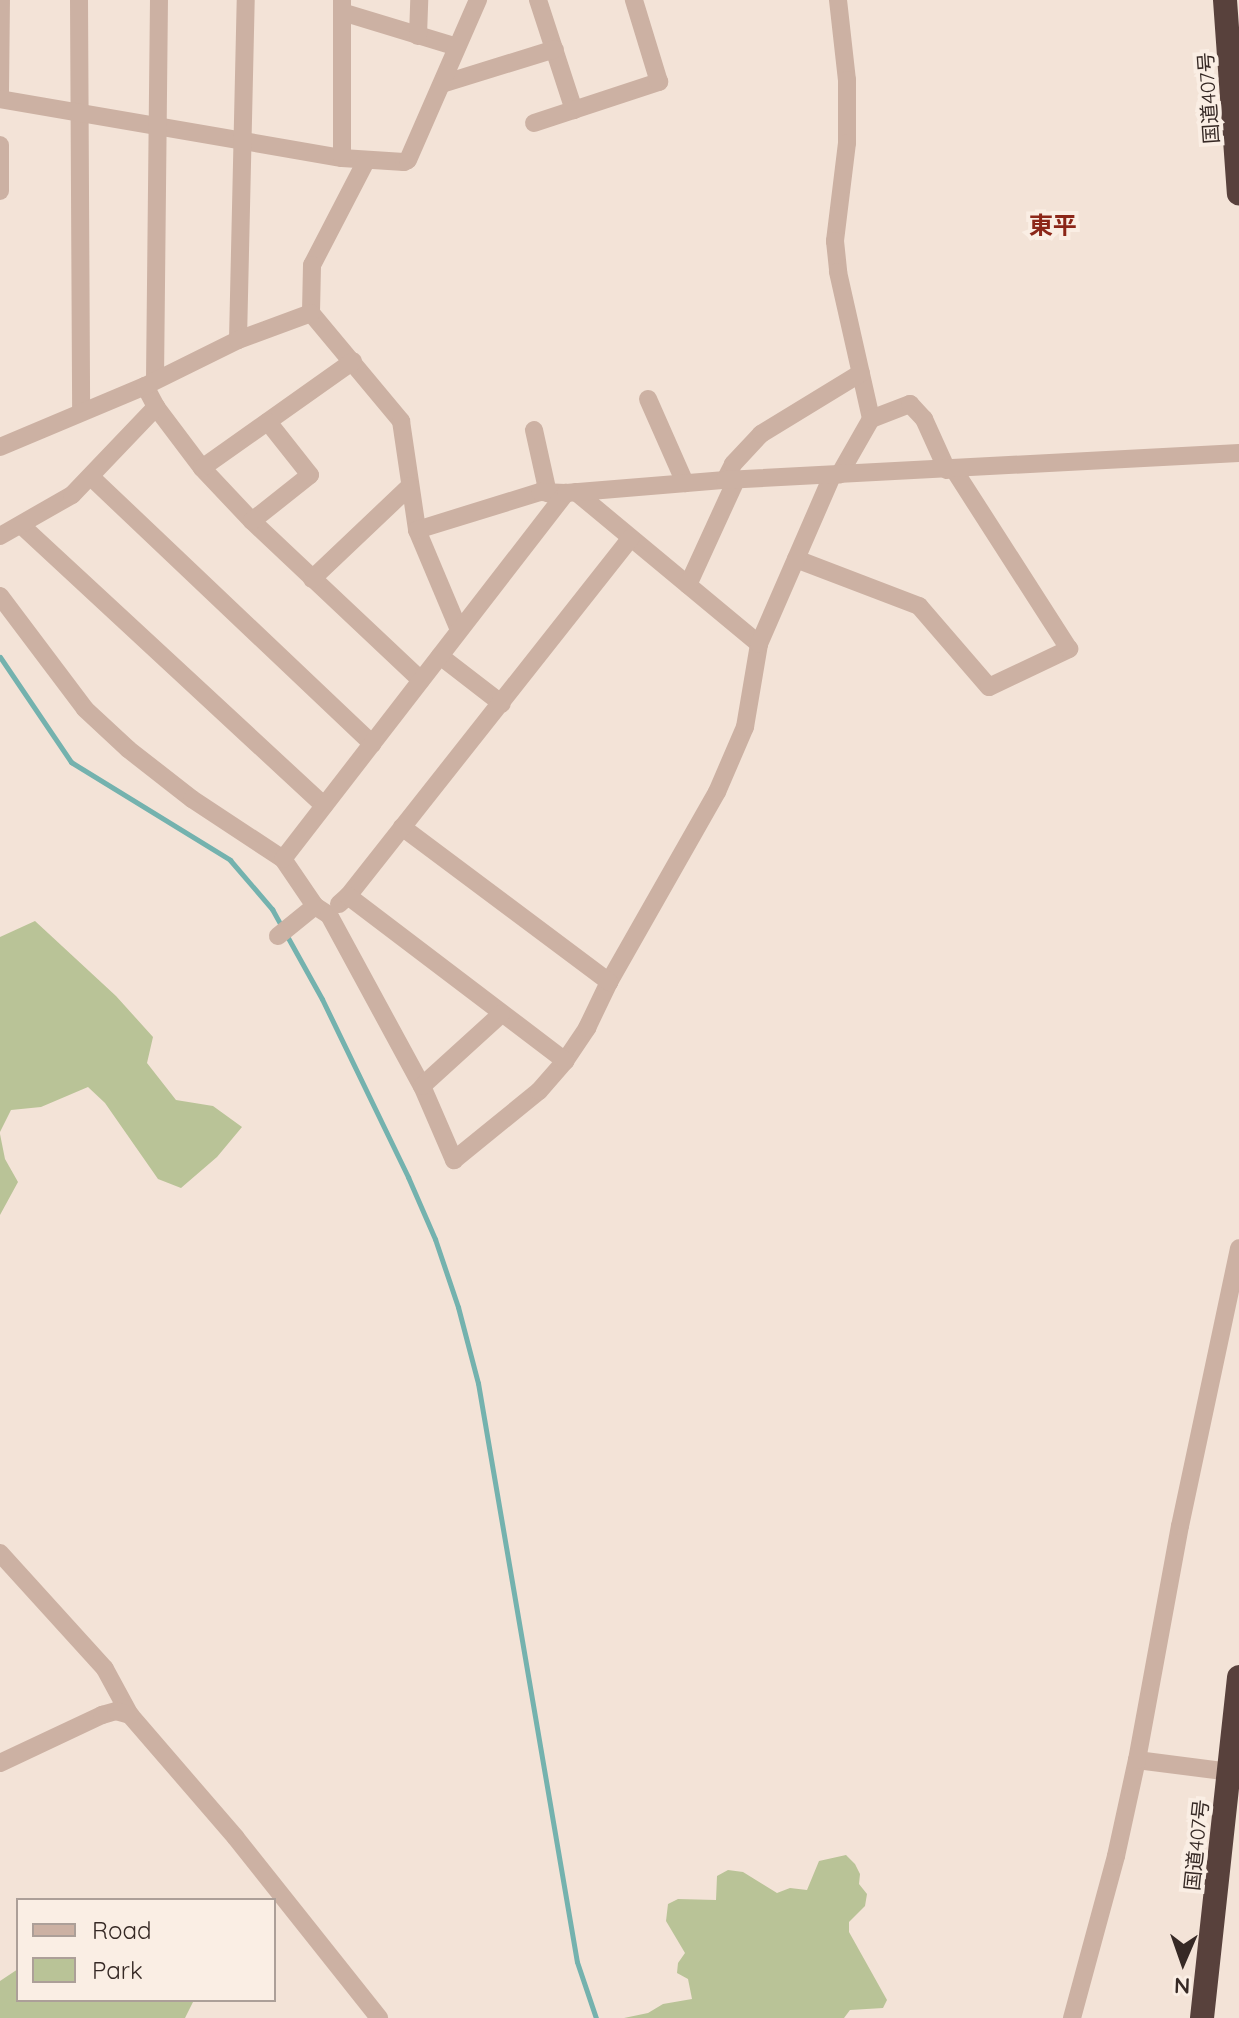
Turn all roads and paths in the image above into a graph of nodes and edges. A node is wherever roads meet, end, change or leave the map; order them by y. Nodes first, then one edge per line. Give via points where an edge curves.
1 (1, 0) edge
2 (79, 0) edge
3 (159, 0) edge
4 (246, 0) edge
5 (419, 0) edge
6 (478, 0) edge
7 (538, 0) edge
8 (634, 0) edge
9 (838, 0) edge
10 (1225, 0) edge
11 (342, 6) edge
12 (418, 36) junction
13 (457, 47) junction
14 (555, 49) junction
15 (442, 84) junction
16 (0, 92) edge
17 (0, 99) edge
18 (574, 110) junction
19 (77, 113) junction
20 (534, 123) dead end
21 (158, 125) junction
22 (242, 140) junction
23 (0, 145) edge
24 (342, 158) junction
25 (366, 161) junction
26 (0, 191) edge
27 (1239, 193) edge
28 (311, 313) junction
29 (238, 340) junction
30 (353, 361) junction
31 (861, 373) junction
32 (150, 383) junction
33 (648, 399) dead end
34 (156, 407) junction
35 (81, 411) junction
36 (871, 419) junction
37 (268, 422) junction
38 (534, 430) dead end
39 (0, 447) edge
40 (1239, 453) edge
41 (202, 468) junction
42 (951, 470) junction
43 (835, 476) junction
44 (91, 477) junction
45 (731, 480) junction
46 (685, 483) junction
47 (410, 486) junction
48 (563, 493) junction
49 (252, 521) junction
50 (21, 525) junction
51 (417, 530) junction
52 (0, 536) edge
53 (631, 538) junction
54 (796, 559) junction
55 (312, 579) junction
56 (688, 585) junction
57 (0, 596) edge
58 (459, 630) junction
59 (759, 644) junction
60 (440, 656) junction
61 (421, 680) junction
62 (502, 704) junction
63 (372, 744) junction
64 (324, 806) junction
65 (402, 827) junction
66 (283, 859) junction
67 (348, 896) junction
68 (322, 910) junction
69 (278, 936) dead end
70 (609, 982) junction
71 (501, 1014) junction
72 (565, 1061) junction
73 (422, 1086) junction
74 (1239, 1248) edge
75 (0, 1553) edge
76 (1239, 1677) edge
77 (130, 1715) junction
78 (1137, 1760) junction
79 (0, 1763) edge
80 (1234, 1772) edge
81 (379, 2018) edge
82 (1072, 2018) edge
83 (1202, 2018) edge

1 - 16 street
2 - 19 street
3 - 21 street
4 - 22 street
5 - 12 street
6 - 13 street
7 - 14 street
8 - 18 street via 659,82
9 - 31 street via 847,143 835,241
10 - 27 highway, 国道407号
11 - 12 street
11 - 24 street
12 - 13 street
13 - 15 street
14 - 15 street
14 - 18 street
15 - 25 street via 408,160
17 - 19 street
18 - 20 street
19 - 21 street
19 - 35 street
21 - 22 street
21 - 32 street
22 - 24 street
22 - 29 street
23 - 26 street
24 - 25 street
25 - 28 street via 312,265
28 - 29 street
28 - 30 street
29 - 32 street
30 - 37 street
30 - 47 street via 401,421
31 - 36 street
31 - 45 street via 761,434 733,464
32 - 34 street
32 - 35 street
33 - 46 street
34 - 41 street
34 - 44 street
35 - 39 street
36 - 42 street via 910,404
36 - 43 street
37 - 41 street
37 - 49 street via 310,475
38 - 48 street
40 - 42 street
41 - 49 street
42 - 43 street
42 - 54 street via 1069,649 989,687 919,606
43 - 45 street
43 - 54 street
44 - 50 street via 72,495
44 - 63 street
45 - 46 street
45 - 56 street
46 - 48 street
47 - 51 street
47 - 55 street
48 - 51 street
48 - 53 street
48 - 58 street
49 - 55 street
50 - 52 street
50 - 64 street
51 - 58 street
53 - 56 street
53 - 62 street
54 - 59 street
55 - 61 street
56 - 59 street
57 - 66 street via 85,709 128,749
58 - 60 street
59 - 70 street via 745,727 717,792
60 - 61 street
60 - 62 street
61 - 63 street
62 - 65 street
63 - 64 street
64 - 66 street
65 - 67 street
65 - 70 street
66 - 68 street
67 - 68 street
67 - 71 street
68 - 69 street
68 - 73 street
70 - 72 street
71 - 72 street
71 - 73 street
72 - 73 street via 539,1091 454,1160
74 - 78 street
75 - 77 street via 105,1669
76 - 80 highway, 国道407号
77 - 79 street via 102,1715
77 - 81 street
78 - 80 street
78 - 82 street
80 - 83 highway, 国道407号

